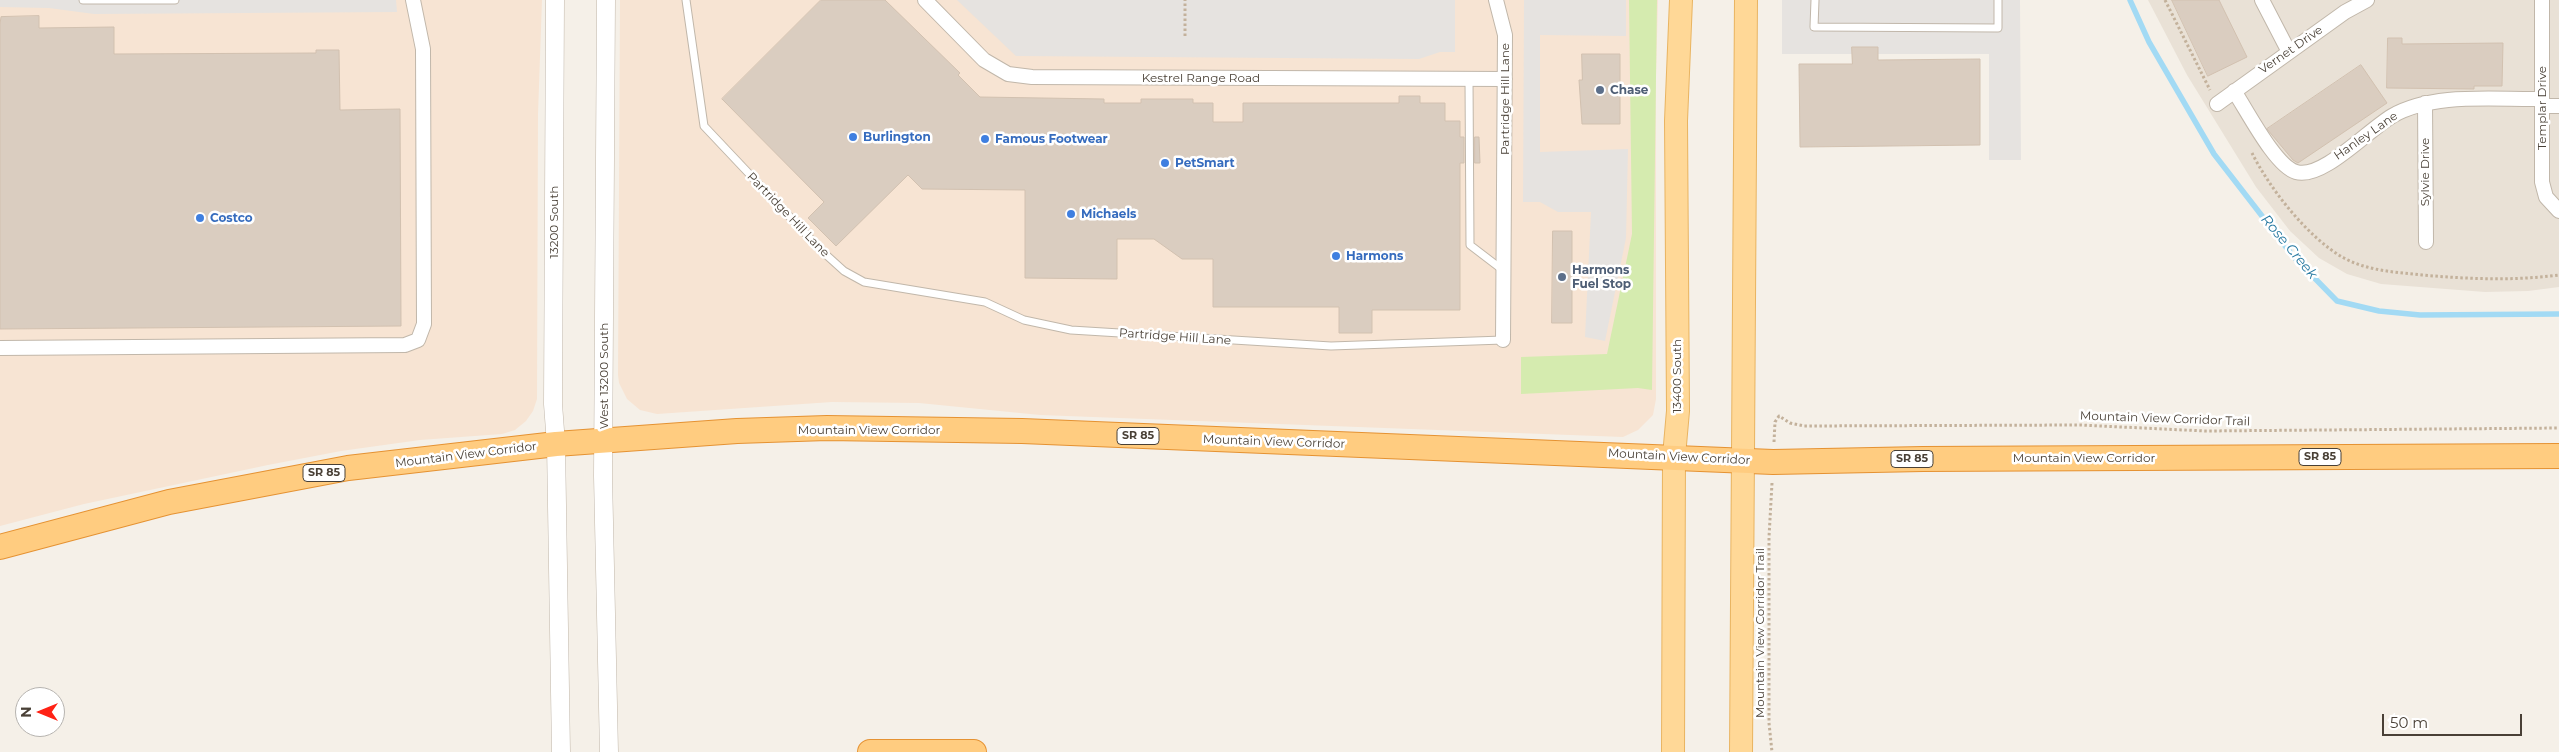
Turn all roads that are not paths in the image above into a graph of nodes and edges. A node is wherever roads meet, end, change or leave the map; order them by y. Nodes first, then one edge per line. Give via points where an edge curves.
1 (83, 0) edge
2 (175, 0) edge
3 (412, 0) edge
4 (556, 0) edge
5 (606, 0) edge
6 (686, 0) edge
7 (925, 0) edge
8 (1496, 0) edge
9 (1681, 0) edge
10 (1746, 0) edge
11 (1815, 0) edge
12 (1998, 0) edge
13 (2262, 0) edge
14 (2367, 0) edge
15 (2542, 0) edge
16 (2290, 52) junction
17 (1469, 79) junction
18 (1505, 79) junction
19 (2234, 91) junction
20 (2425, 103) junction
21 (2542, 103) junction
22 (2217, 104) road end
23 (2559, 106) edge
24 (2559, 211) edge
25 (2426, 242) dead end
26 (1504, 271) junction
27 (1503, 340) joint
28 (0, 348) edge
29 (603, 441) junction
30 (556, 444) junction
31 (1674, 456) junction
32 (2559, 456) edge
33 (1743, 460) junction
34 (0, 547) edge
35 (561, 752) edge
36 (609, 752) edge
37 (870, 752) edge
38 (974, 752) edge
39 (1673, 752) edge
40 (1741, 752) edge

1 - 2 lane
3 - 28 street via 423,49 424,324 418,340 406,345
4 - 30 street, 13200 South via 553,404
5 - 29 street, West 13200 South
6 - 27 lane, Partridge Hill Lane via 704,126 823,252 844,271 864,282 985,302 1024,320 1070,330 1331,346
7 - 17 street, Kestrel Range Road via 984,60 1008,74 1032,77
8 - 18 street, Partridge Hill Lane via 1505,35
9 - 31 main road, 13400 South via 1676,121 1678,411
10 - 33 main road
11 - 12 lane via 1814,27 1998,28
13 - 16 street
14 - 16 street, Vernet Drive
15 - 21 street, Templar Drive
16 - 19 street, Vernet Drive
17 - 18 street, Kestrel Range Road
17 - 26 lane via 1470,245
18 - 26 street, Partridge Hill Lane
19 - 20 street, Hanley Lane via 2281,163 2301,173 2318,170 2390,117
19 - 22 street, Vernet Drive
20 - 21 street, Hanley Lane
20 - 25 street, Sylvie Drive
21 - 23 street, Hanley Lane
21 - 24 street, Templar Drive via 2542,182 2546,197
26 - 27 street, Partridge Hill Lane
29 - 30 highway, Mountain View Corridor / SR 85
29 - 31 highway, Mountain View Corridor / SR 85 via 737,431 1022,431
29 - 36 street, West 13200 South
30 - 34 highway, Mountain View Corridor / SR 85 via 348,468 284,479 169,502
30 - 35 street
31 - 33 highway, Mountain View Corridor / SR 85
31 - 39 main road, 13400 South
32 - 33 highway, Mountain View Corridor / SR 85
33 - 40 main road
37 - 38 highway

